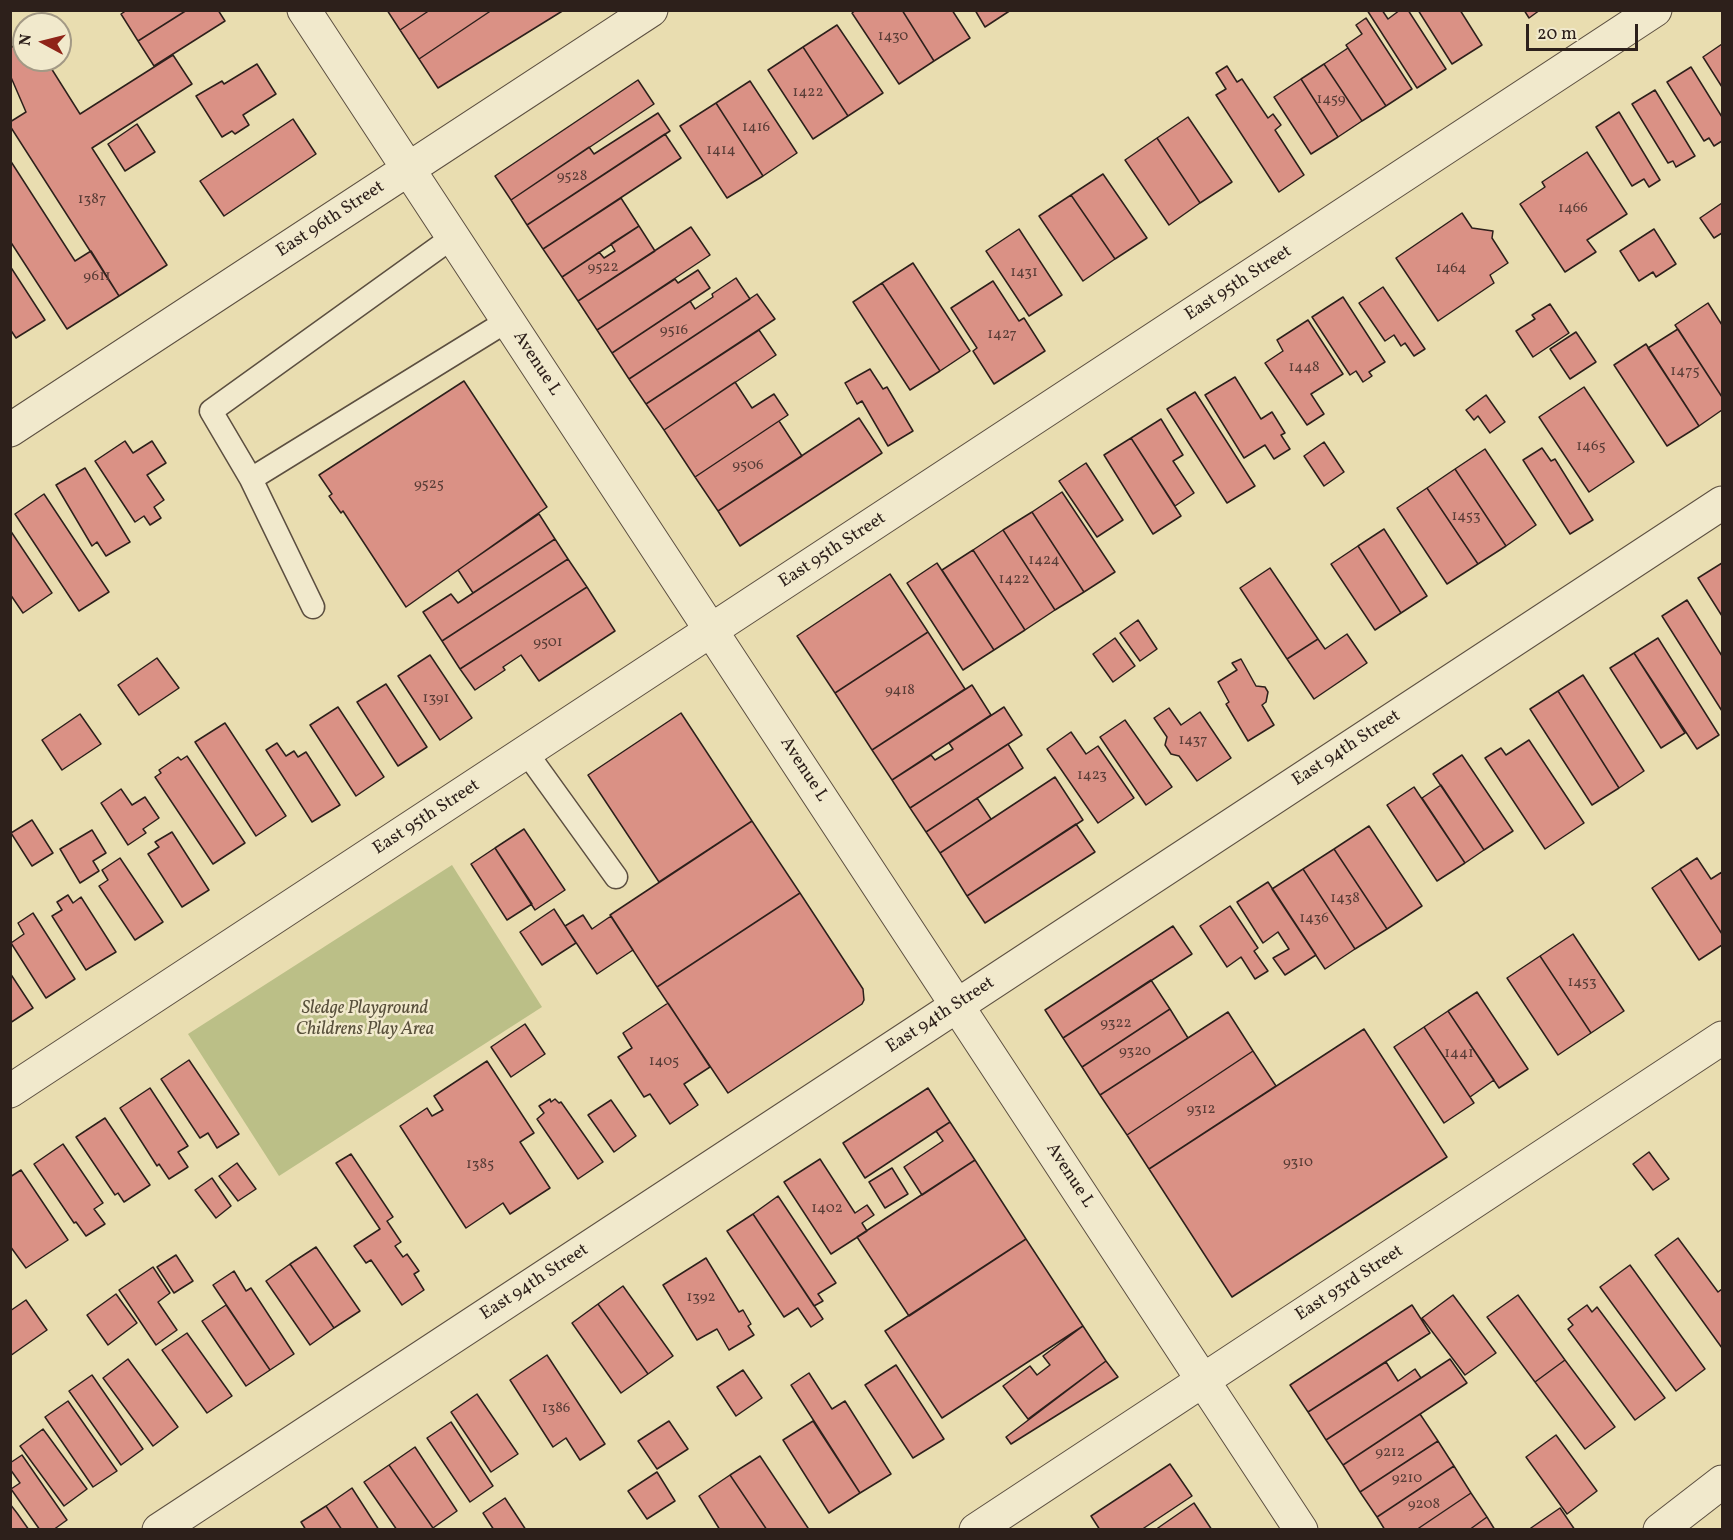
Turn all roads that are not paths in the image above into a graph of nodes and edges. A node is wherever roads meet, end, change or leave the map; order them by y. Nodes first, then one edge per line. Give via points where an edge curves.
1 (304, 10) edge
2 (651, 10) edge
3 (1655, 10) edge
4 (408, 170) junction
5 (453, 237) junction
6 (507, 321) junction
7 (10, 430) edge
8 (250, 479) junction
9 (1722, 503) edge
10 (313, 607) dead end
11 (711, 630) junction
12 (526, 752) junction
13 (616, 877) dead end
14 (958, 1005) junction
15 (1722, 1038) edge
16 (10, 1091) edge
17 (1203, 1381) junction
18 (1722, 1482) edge
19 (159, 1530) edge
20 (976, 1530) edge
21 (1301, 1530) edge
22 (1660, 1530) edge

1 - 4 street, Avenue L
2 - 4 street, East 96th Street
3 - 11 street, East 95th Street
4 - 5 street, Avenue L
4 - 7 street, East 96th Street
5 - 6 street, Avenue L
5 - 8 lane via 211,411
6 - 8 lane
6 - 11 street, Avenue L
8 - 10 lane
9 - 14 street, East 94th Street
11 - 12 street, East 95th Street
11 - 14 street, Avenue L
12 - 13 lane
12 - 16 street, East 95th Street
14 - 17 street, Avenue L
14 - 19 street, East 94th Street
15 - 17 street, East 93rd Street
17 - 20 street, East 93rd Street
17 - 21 street, Avenue L
18 - 22 street

